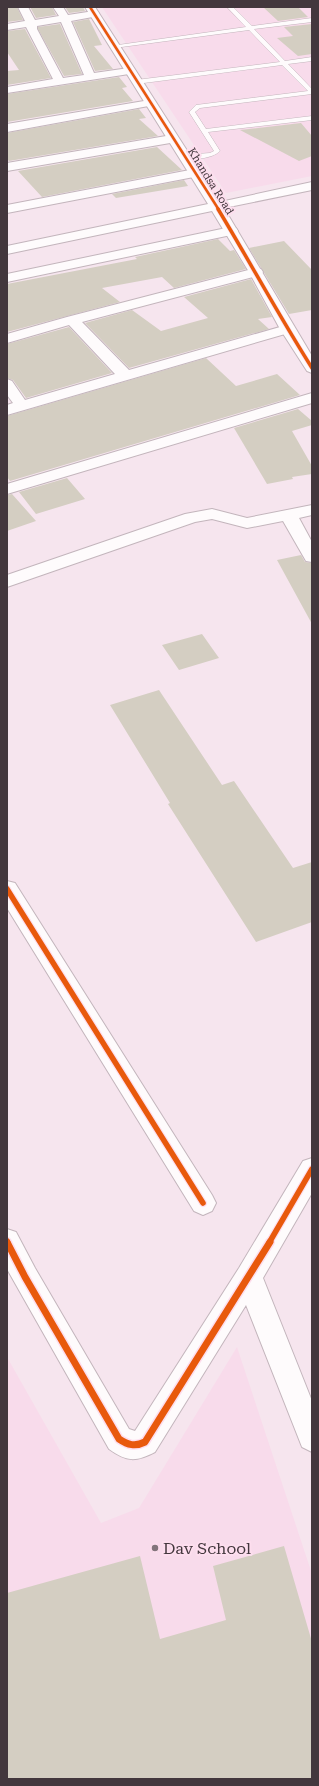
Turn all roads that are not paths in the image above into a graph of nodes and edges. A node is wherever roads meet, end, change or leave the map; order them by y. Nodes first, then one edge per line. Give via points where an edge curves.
1 (23, 7) edge
2 (58, 7) edge
3 (230, 7) edge
4 (92, 10) edge
5 (65, 18) junction
6 (312, 20) edge
7 (31, 23) junction
8 (7, 27) edge
9 (252, 28) junction
10 (114, 46) junction
11 (312, 59) edge
12 (284, 62) junction
13 (129, 71) junction
14 (90, 76) junction
15 (60, 82) junction
16 (136, 82) junction
17 (7, 90) edge
18 (312, 92) edge
19 (150, 103) junction
20 (312, 118) edge
21 (7, 128) edge
22 (204, 131) junction
23 (172, 139) junction
24 (184, 157) junction
25 (7, 167) edge
26 (195, 173) junction
27 (312, 186) edge
28 (216, 206) junction
29 (7, 209) edge
30 (231, 231) junction
31 (7, 250) edge
32 (256, 272) junction
33 (7, 278) edge
34 (72, 320) junction
35 (287, 329) junction
36 (7, 339) edge
37 (312, 368) edge
38 (126, 376) junction
39 (7, 384) edge
40 (312, 398) edge
41 (22, 406) junction
42 (7, 410) edge
43 (7, 489) edge
44 (312, 510) edge
45 (289, 516) junction
46 (312, 557) edge
47 (7, 581) edge
48 (7, 889) edge
49 (312, 1168) edge
50 (203, 1203) dead end
51 (7, 1241) edge
52 (249, 1277) junction
53 (16, 1279) edge
54 (312, 1437) edge

1 - 7 street
2 - 5 street
3 - 9 lane
4 - 5 street
4 - 10 street, Khandsa Road
5 - 7 street
5 - 14 street
6 - 9 lane
7 - 8 street
7 - 15 street
9 - 10 lane
9 - 12 lane
10 - 13 street, Khandsa Road
11 - 12 lane
12 - 16 lane
12 - 18 lane
13 - 14 street
13 - 16 street, Khandsa Road
14 - 15 street
15 - 17 street
16 - 19 street, Khandsa Road
18 - 22 lane via 198,106 192,112
19 - 21 street
19 - 23 street, Khandsa Road
20 - 22 lane
22 - 24 lane via 216,153
23 - 24 street, Khandsa Road
23 - 25 street
24 - 26 street, Khandsa Road
26 - 28 street, Khandsa Road
26 - 29 street
27 - 28 street
28 - 30 street, Khandsa Road
28 - 31 street
30 - 32 street, Khandsa Road
30 - 33 street
32 - 34 street
32 - 35 street, Khandsa Road
34 - 36 street
34 - 38 street
35 - 37 street, Khandsa Road
35 - 38 street
38 - 41 street
39 - 41 street
40 - 43 street
41 - 42 street
44 - 45 street
45 - 46 street
45 - 47 street via 247,523 212,514 191,518
48 - 50 street
49 - 52 street
51 - 53 street
52 - 53 street via 145,1442 136,1447 119,1439
52 - 54 street

